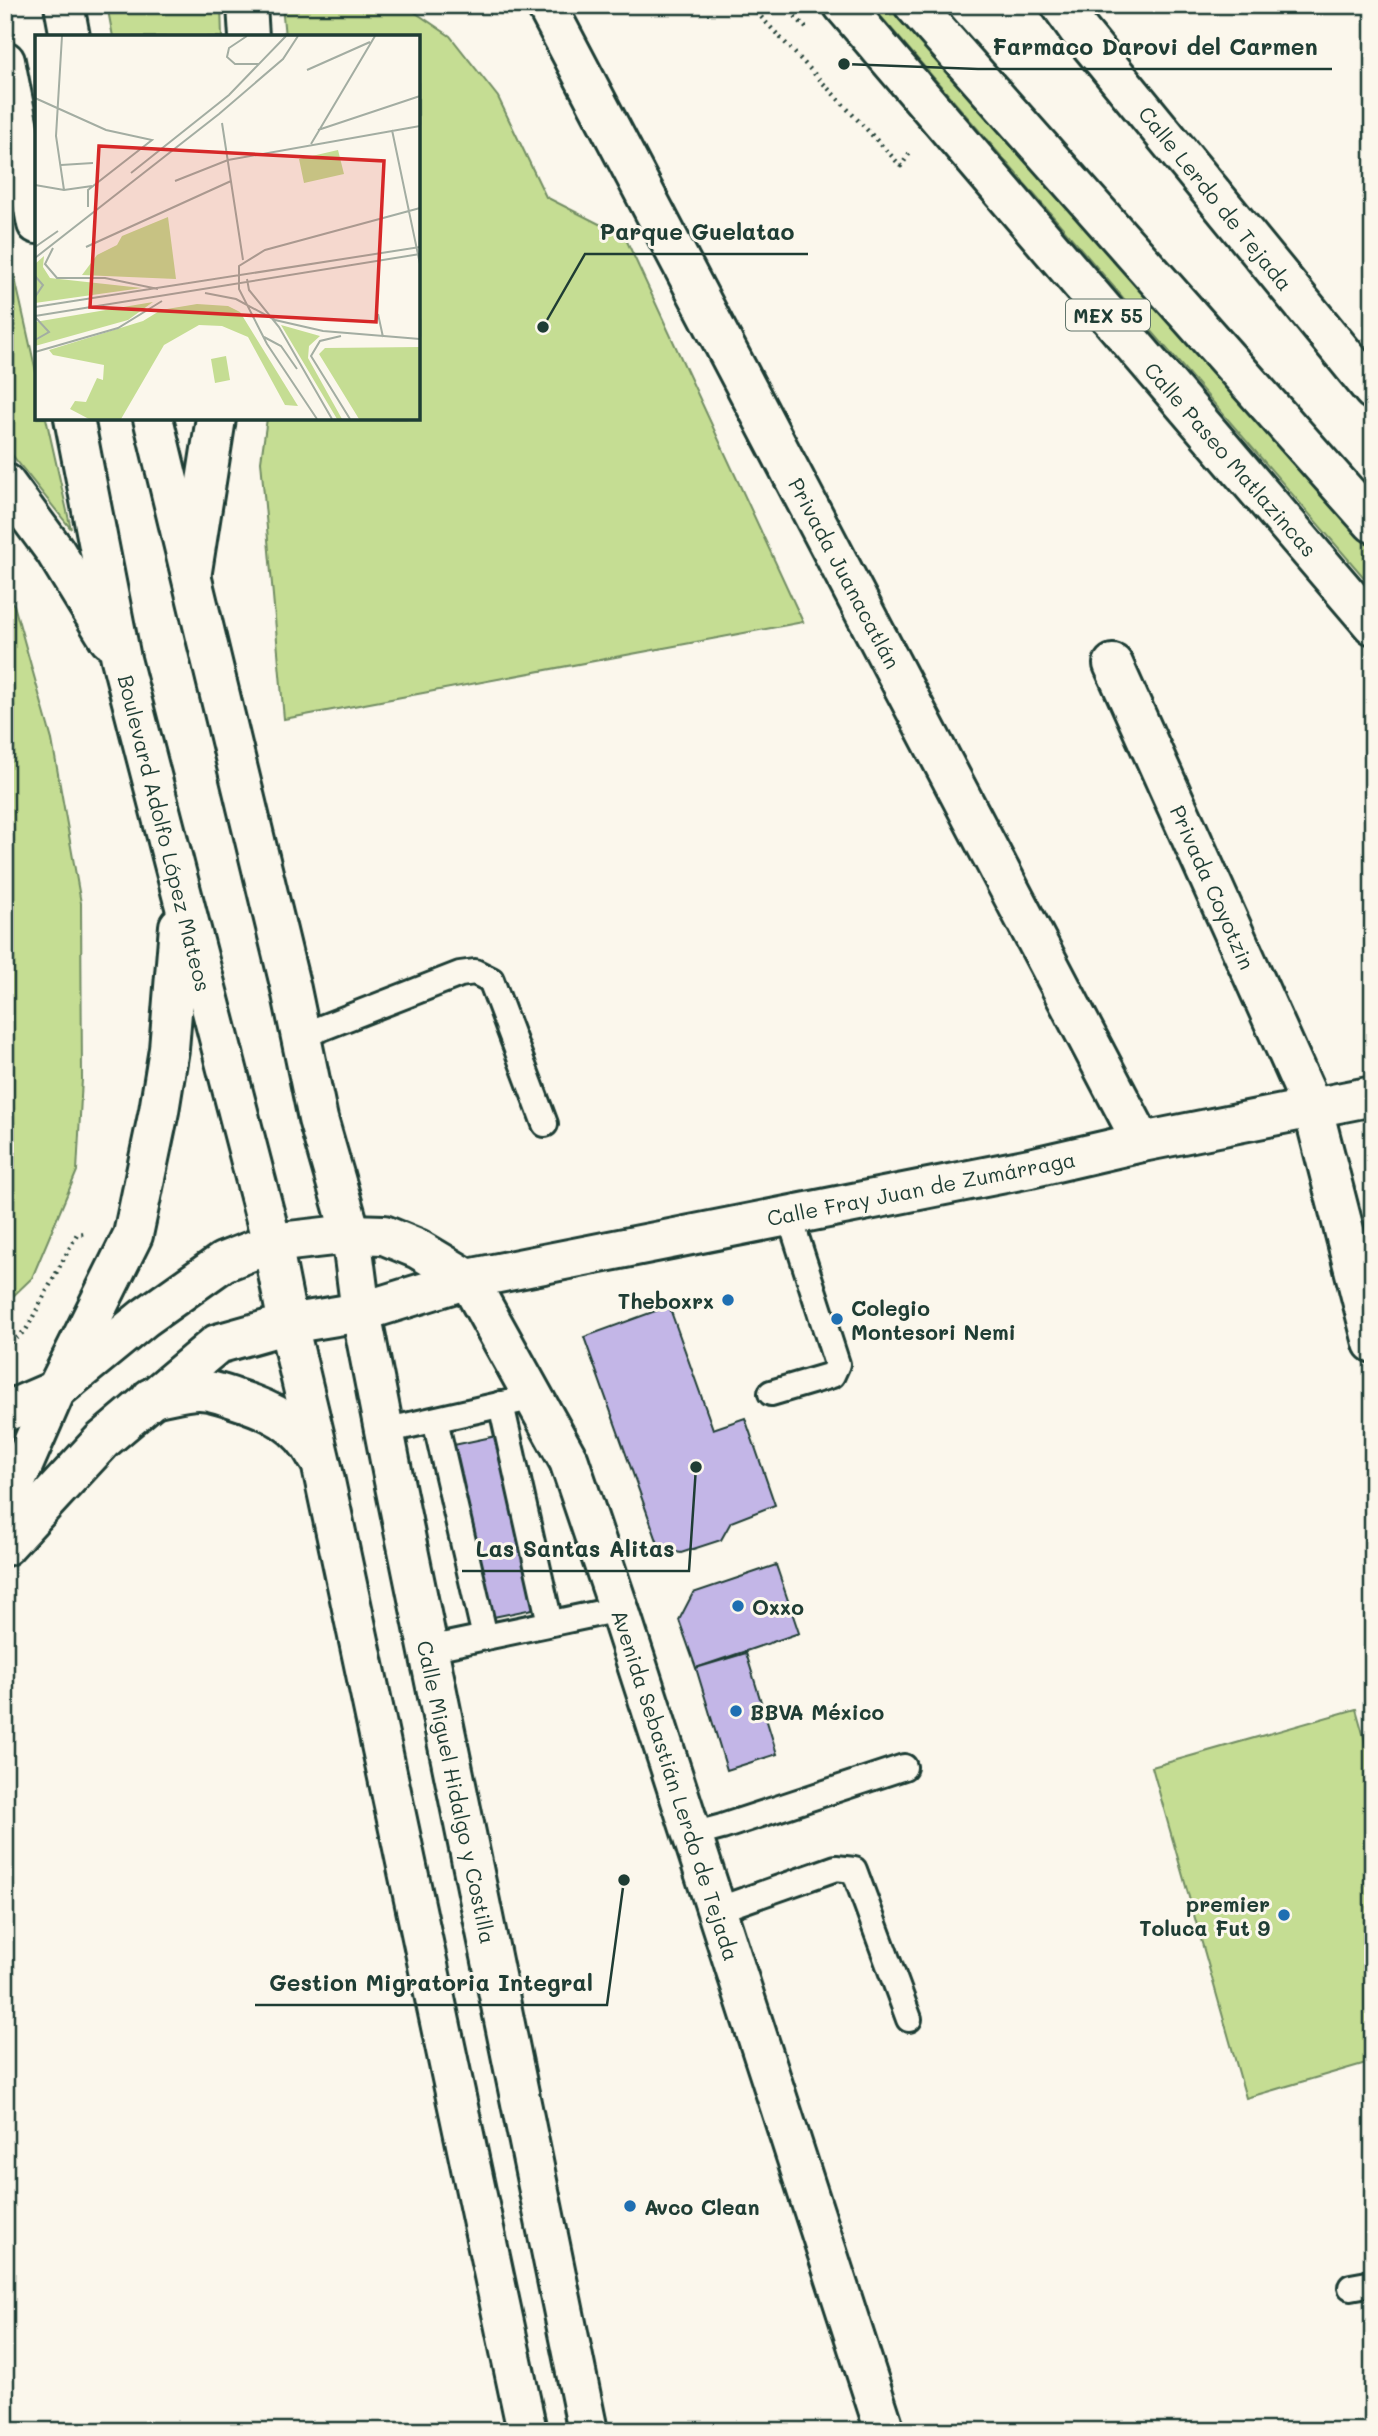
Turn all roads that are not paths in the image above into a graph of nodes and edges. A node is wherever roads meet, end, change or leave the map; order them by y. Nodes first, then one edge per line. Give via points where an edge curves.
1 (64, 5) edge
2 (247, 5) edge
3 (546, 5) edge
4 (843, 5) edge
5 (914, 5) edge
6 (1061, 5) edge
7 (70, 35) edge
8 (249, 35) edge
9 (5, 61) edge
10 (35, 214) edge
11 (1373, 390) edge
12 (74, 420) edge
13 (154, 420) edge
14 (215, 420) edge
15 (5, 483) edge
16 (1373, 523) edge
17 (192, 571) junction
18 (1373, 625) edge
19 (121, 659) junction
20 (1113, 664) dead end
21 (182, 896) junction
22 (301, 1036) junction
23 (1373, 1096) edge
24 (1313, 1109) junction
25 (545, 1124) dead end
26 (1142, 1142) junction
27 (789, 1215) junction
28 (351, 1234) junction
29 (272, 1243) junction
30 (468, 1279) junction
31 (361, 1312) junction
32 (288, 1324) junction
33 (1373, 1343) edge
34 (56, 1390) junction
35 (771, 1393) dead end
36 (150, 1398) junction
37 (518, 1401) junction
38 (5, 1412) edge
39 (435, 1420) junction
40 (384, 1431) junction
41 (322, 1467) junction
42 (5, 1507) edge
43 (5, 1546) edge
44 (620, 1609) junction
45 (550, 1623) junction
46 (485, 1637) junction
47 (428, 1648) junction
48 (904, 1767) dead end
49 (692, 1835) junction
50 (717, 1910) junction
51 (909, 2019) dead end
52 (527, 2431) edge
53 (588, 2431) edge
54 (885, 2431) edge

1 - 7 main road
2 - 8 main road
3 - 26 main road, Privada Juanacatlán
4 - 18 main road, Calle Paseo Matlazincas / MEX 55
5 - 16 main road, MEX 55
6 - 11 main road, Calle Lerdo de Tejada
9 - 10 main road
12 - 19 main road, Boulevard Adolfo López Mateos
13 - 17 main road
14 - 17 main road
15 - 19 main road via 55,551
17 - 22 main road
19 - 21 main road, Boulevard Adolfo López Mateos
20 - 24 main road, Privada Coyotzin
21 - 29 main road, Boulevard Adolfo López Mateos
21 - 34 main road via 169,1049 133,1236
22 - 25 lane via 475,972 491,980
22 - 28 main road via 318,1119
23 - 24 main road, Calle Fray Juan de Zumárraga
24 - 26 main road, Calle Fray Juan de Zumárraga
24 - 33 main road, Privada Coyotzin
26 - 27 main road, Calle Fray Juan de Zumárraga
27 - 30 main road, Calle Fray Juan de Zumárraga
27 - 35 lane via 837,1364 832,1375
28 - 29 main road, Avenida Sebastián Lerdo de Tejada
28 - 30 main road, Avenida Sebastián Lerdo de Tejada via 384,1235
28 - 31 main road, Calle Miguel Hidalgo y Costilla
29 - 32 main road
29 - 34 main road, Avenida Sebastián Lerdo de Tejada via 223,1262 144,1318
30 - 31 main road, Calle Fray Juan de Zumárraga
30 - 37 main road, Avenida Sebastián Lerdo de Tejada
31 - 32 main road, Calle Fray Juan de Zumárraga
31 - 40 main road, Calle Miguel Hidalgo y Costilla
32 - 36 main road, Calle Fray Juan de Zumárraga via 217,1343
32 - 41 main road
34 - 38 main road
34 - 42 main road
36 - 41 main road via 199,1390 259,1405 297,1430
36 - 43 main road, Calle Fray Juan de Zumárraga via 102,1441
37 - 39 lane
37 - 44 main road, Avenida Sebastián Lerdo de Tejada via 569,1461
37 - 45 lane
39 - 40 lane
39 - 46 lane
40 - 47 main road, Calle Miguel Hidalgo y Costilla
41 - 52 main road
44 - 45 lane
44 - 49 main road, Avenida Sebastián Lerdo de Tejada
45 - 46 lane
46 - 47 lane
47 - 53 main road, Calle Miguel Hidalgo y Costilla
48 - 49 lane
49 - 50 main road, Avenida Sebastián Lerdo de Tejada
50 - 51 lane via 836,1868 854,1870
50 - 54 main road, Avenida Sebastián Lerdo de Tejada

